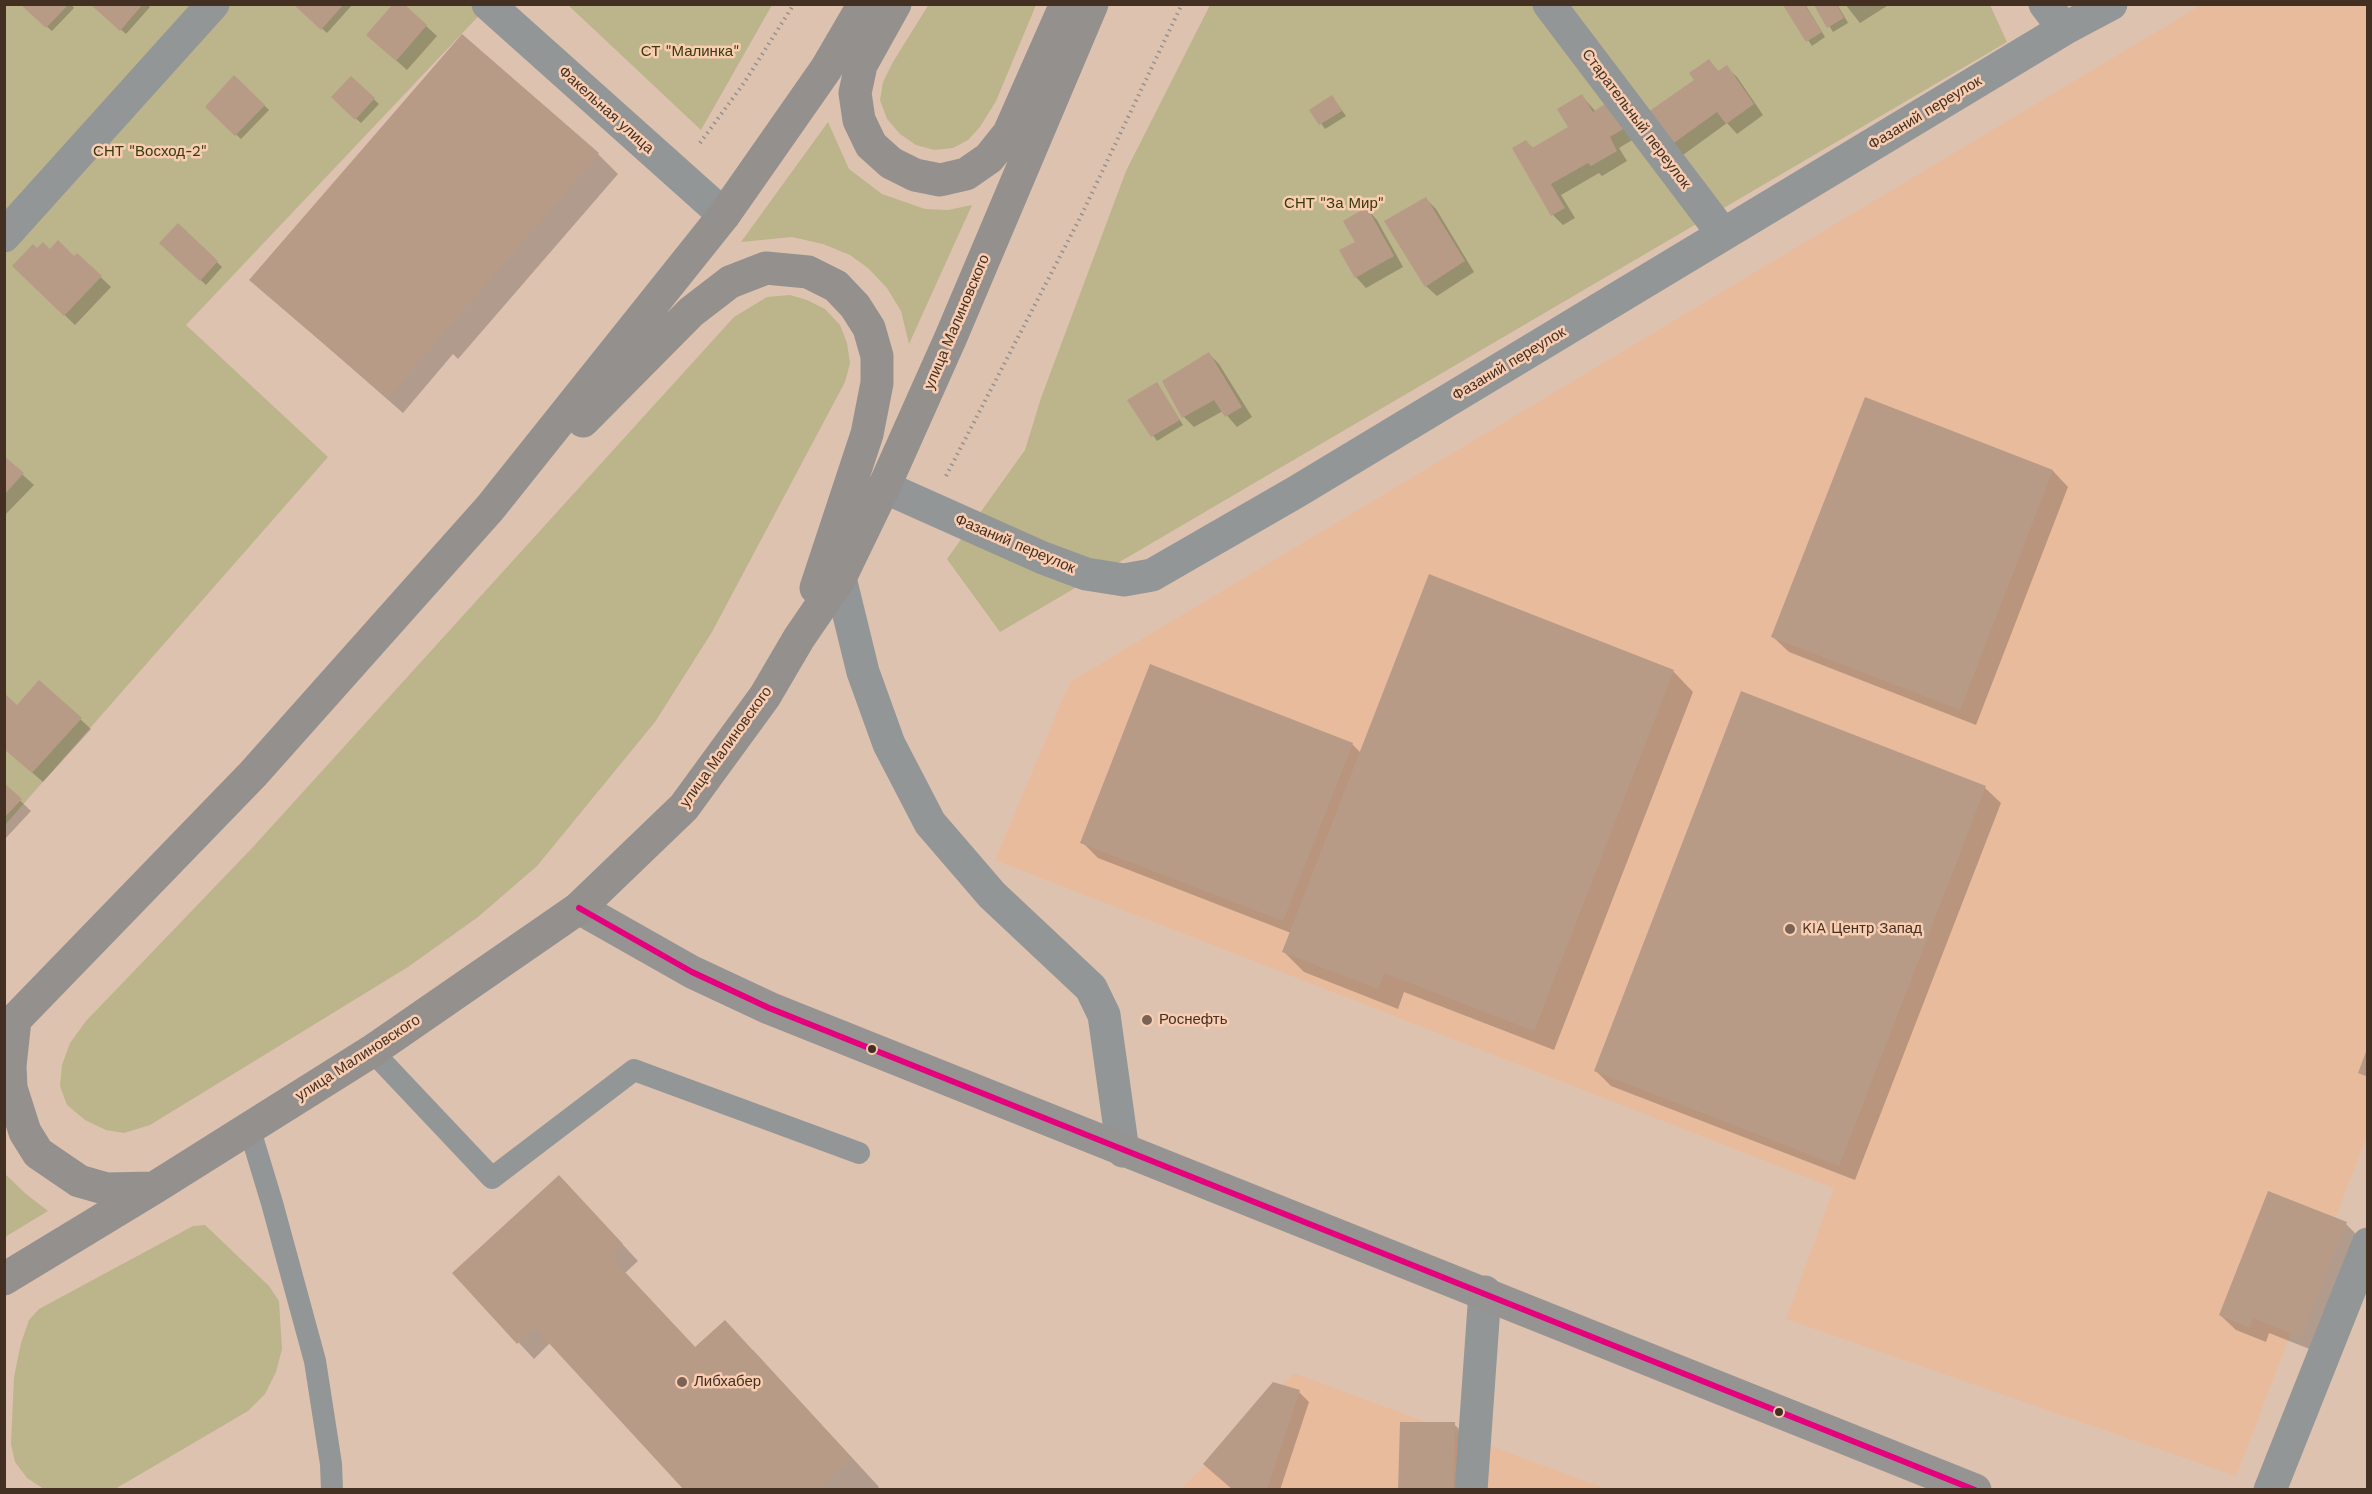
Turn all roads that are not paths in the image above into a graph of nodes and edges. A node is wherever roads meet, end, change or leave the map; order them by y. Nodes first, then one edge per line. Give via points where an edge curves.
1 (213, 4) edge
2 (488, 4) edge
3 (864, 4) edge
4 (895, 4) edge
5 (1066, 4) edge
6 (1092, 4) edge
7 (1550, 4) edge
8 (2110, 4) edge
9 (2055, 17) edge
10 (724, 215) junction
11 (1723, 234) junction
12 (4, 236) edge
13 (884, 487) junction
14 (490, 508) junction
15 (840, 578) junction
16 (799, 638) junction
17 (579, 908) junction
18 (10, 1025) edge
19 (372, 1051) junction
20 (249, 1127) junction
21 (1123, 1151) junction
22 (859, 1153) dead end
23 (154, 1188) junction
24 (2367, 1244) edge
25 (4, 1279) edge
26 (1485, 1292) junction
27 (332, 1490) edge
28 (1470, 1490) edge
29 (1975, 1490) edge
30 (2270, 1490) edge

1 - 12 street
2 - 10 street, Факельная улица
3 - 10 highway via 826,69
4 - 5 highway via 861,65 855,93 859,120 871,145 891,163 940,180 966,174 989,158 1009,133
6 - 13 highway, улица Малиновского
7 - 11 street, Старательный переулок
8 - 9 street, Фазаний переулок
9 - 11 street, Фазаний переулок
10 - 14 highway
11 - 13 street, Фазаний переулок via 1152,575 1124,580 1086,574
13 - 15 highway, улица Малиновского
14 - 16 highway via 535,470 691,312 730,282 766,268 808,272 836,286 869,328 877,356 877,383 867,434
14 - 18 highway via 253,774
15 - 16 highway, улица Малиновского
15 - 21 street via 863,672 889,744 930,823 992,896 1091,988 1104,1015
16 - 17 highway, улица Малиновского via 765,696 684,807
17 - 19 highway, улица Малиновского
17 - 21 street via 692,972 769,1008
18 - 23 highway via 11,1088 26,1132 38,1153 79,1181 107,1189
19 - 20 highway, улица Малиновского
19 - 22 lane via 492,1178 634,1070
20 - 23 highway, улица Малиновского
20 - 27 lane via 315,1361
21 - 26 street
23 - 25 highway, улица Малиновского
24 - 30 street
26 - 28 street
26 - 29 street

